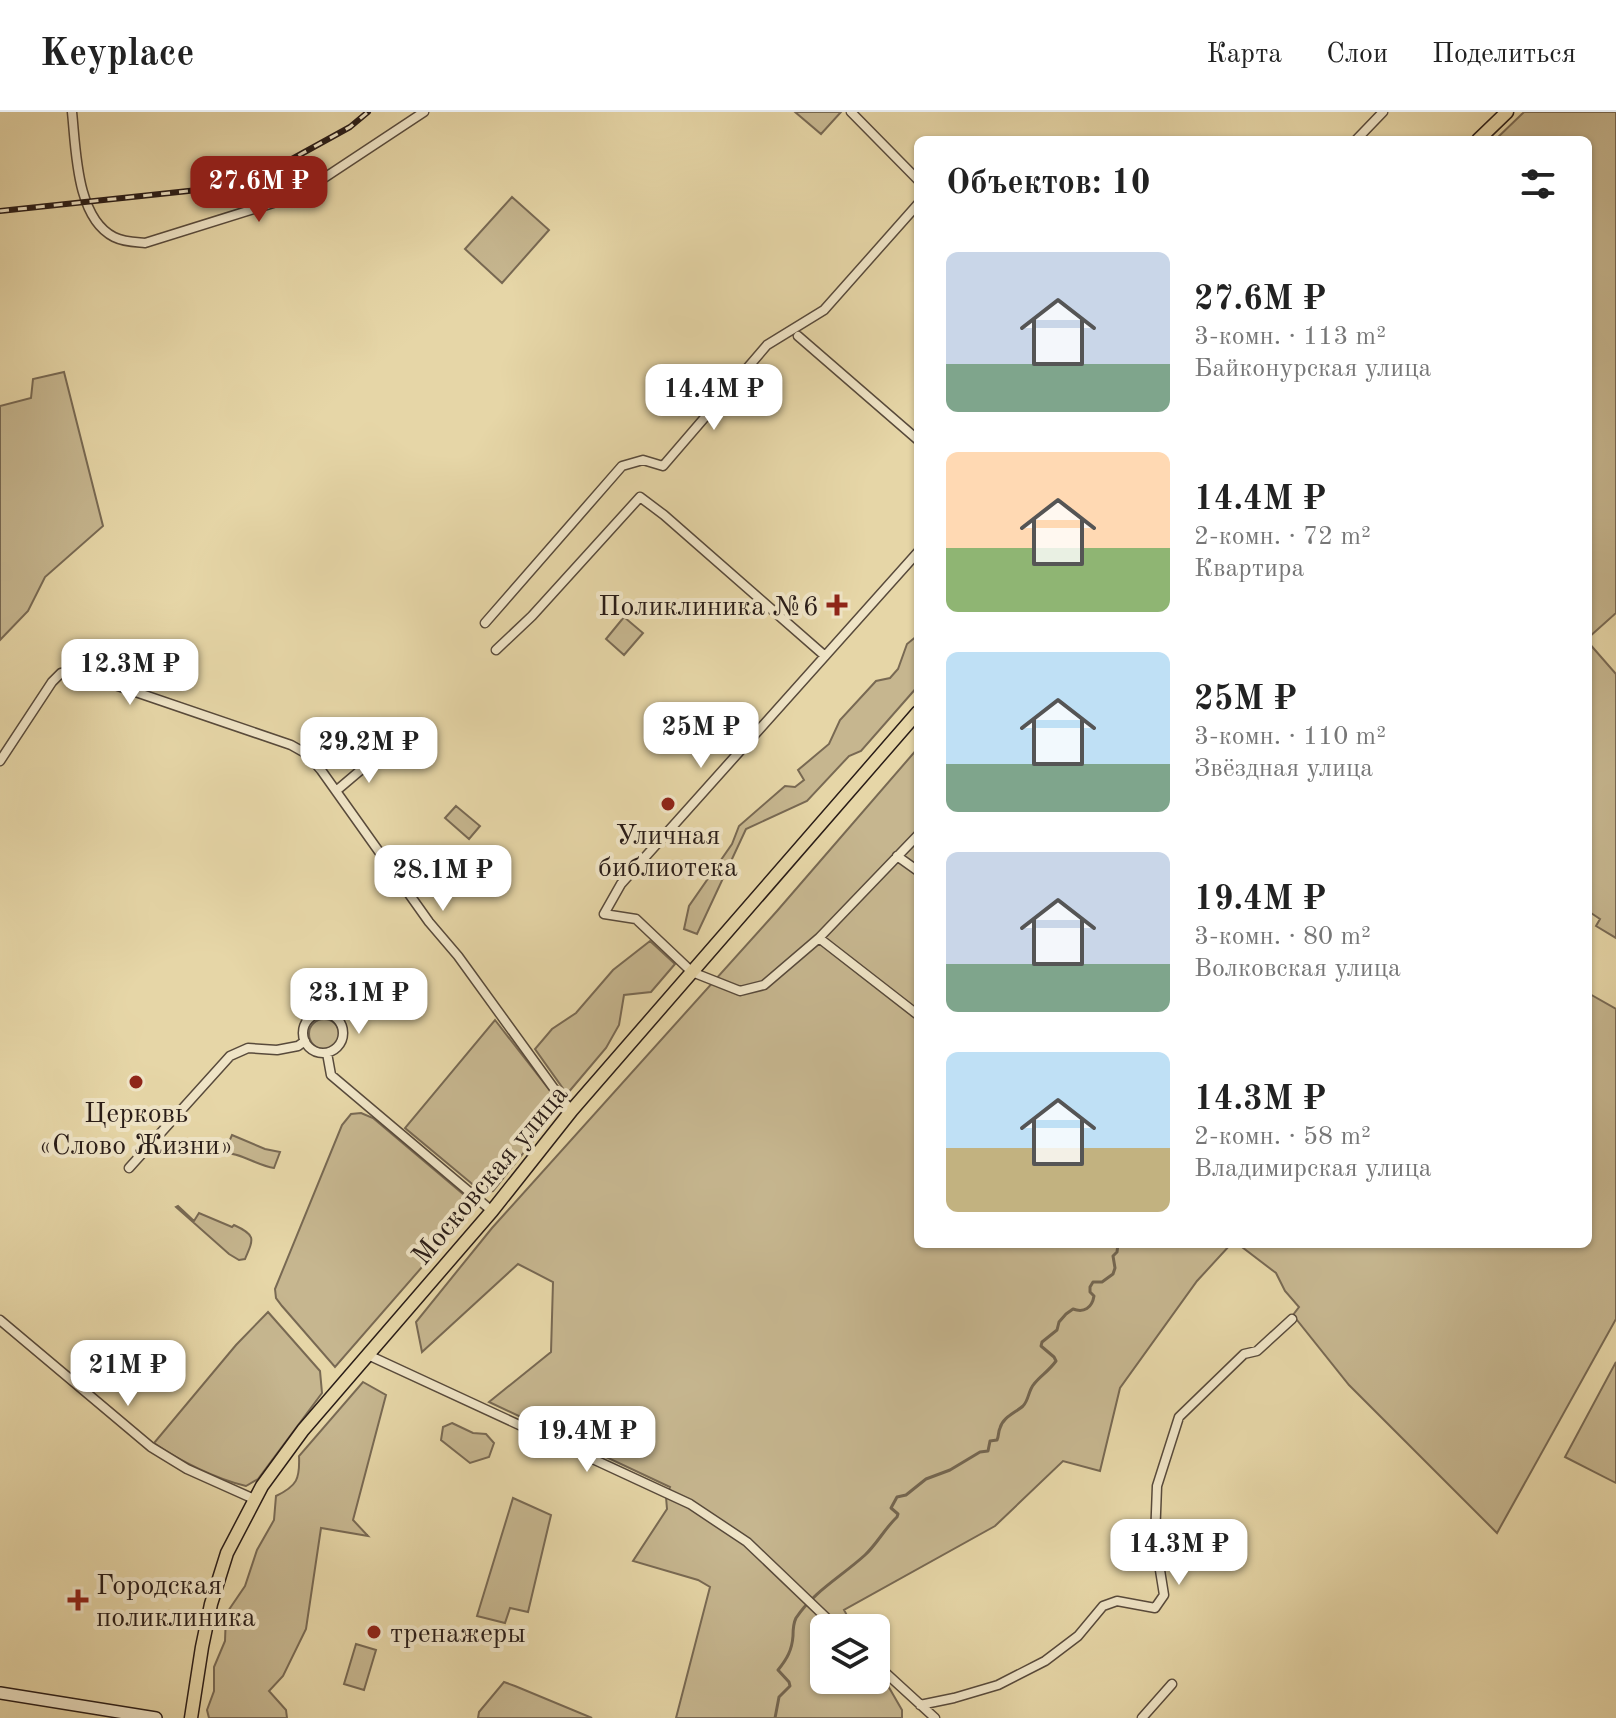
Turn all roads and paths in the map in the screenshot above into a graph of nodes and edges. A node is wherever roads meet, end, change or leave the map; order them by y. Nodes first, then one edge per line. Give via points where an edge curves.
1 (72, 112) edge
2 (424, 112) edge
3 (851, 112) edge
4 (1383, 112) edge
5 (1507, 112) edge
6 (1360, 136) edge
7 (1482, 136) edge
8 (914, 176) edge
9 (914, 209) edge
10 (798, 336) dead end
11 (914, 437) edge
12 (914, 556) edge
13 (485, 623) dead end
14 (496, 650) dead end
15 (825, 656) junction
16 (914, 717) edge
17 (382, 752) dead end
18 (0, 761) edge
19 (336, 791) junction
20 (914, 839) edge
21 (897, 856) junction
22 (914, 868) edge
23 (819, 938) junction
24 (692, 972) junction
25 (914, 1012) edge
26 (305, 1041) junction
27 (327, 1053) junction
28 (572, 1110) junction
29 (129, 1168) dead end
30 (492, 1211) junction
31 (1292, 1319) dead end
32 (0, 1320) edge
33 (368, 1355) junction
34 (254, 1499) junction
35 (822, 1614) edge
36 (890, 1677) edge
37 (1172, 1684) dead end
38 (0, 1693) edge
39 (920, 1705) junction
40 (156, 1718) edge
41 (191, 1718) edge
42 (935, 1718) edge
43 (1142, 1718) edge

1 - 2 street via 89,211 113,237 145,243 286,199
3 - 8 street
4 - 6 street
5 - 7 main road
9 - 13 street via 824,310 767,345 663,466 643,460 622,466
10 - 11 street
12 - 15 street
14 - 15 street via 640,497
15 - 24 street via 621,884 604,914 636,919
16 - 24 main road, Московская улица
17 - 19 street
18 - 19 street via 52,682 61,673 74,671 291,745 307,754
19 - 28 street
20 - 21 street
21 - 22 street
21 - 23 street
23 - 24 street via 764,985 740,991
23 - 25 street
24 - 28 main road, Московская улица
26 - 27 street
26 - 27 street via 311,1018 330,1015 343,1035
26 - 29 street via 277,1050 248,1048 230,1056
27 - 30 street via 331,1075
28 - 30 main road, Московская улица
30 - 33 main road, Московская улица
31 - 39 street via 1257,1351 1244,1354 1179,1417 1157,1486 1155,1539 1164,1595 1155,1608 1117,1601 1103,1606 1078,1636 1045,1661 998,1685
32 - 34 street via 151,1447
33 - 34 main road, Московская улица via 303,1430
33 - 35 street via 690,1504 747,1542
34 - 41 main road, Московская улица via 227,1553 211,1604
36 - 39 street
37 - 43 street
38 - 40 street
39 - 42 street

